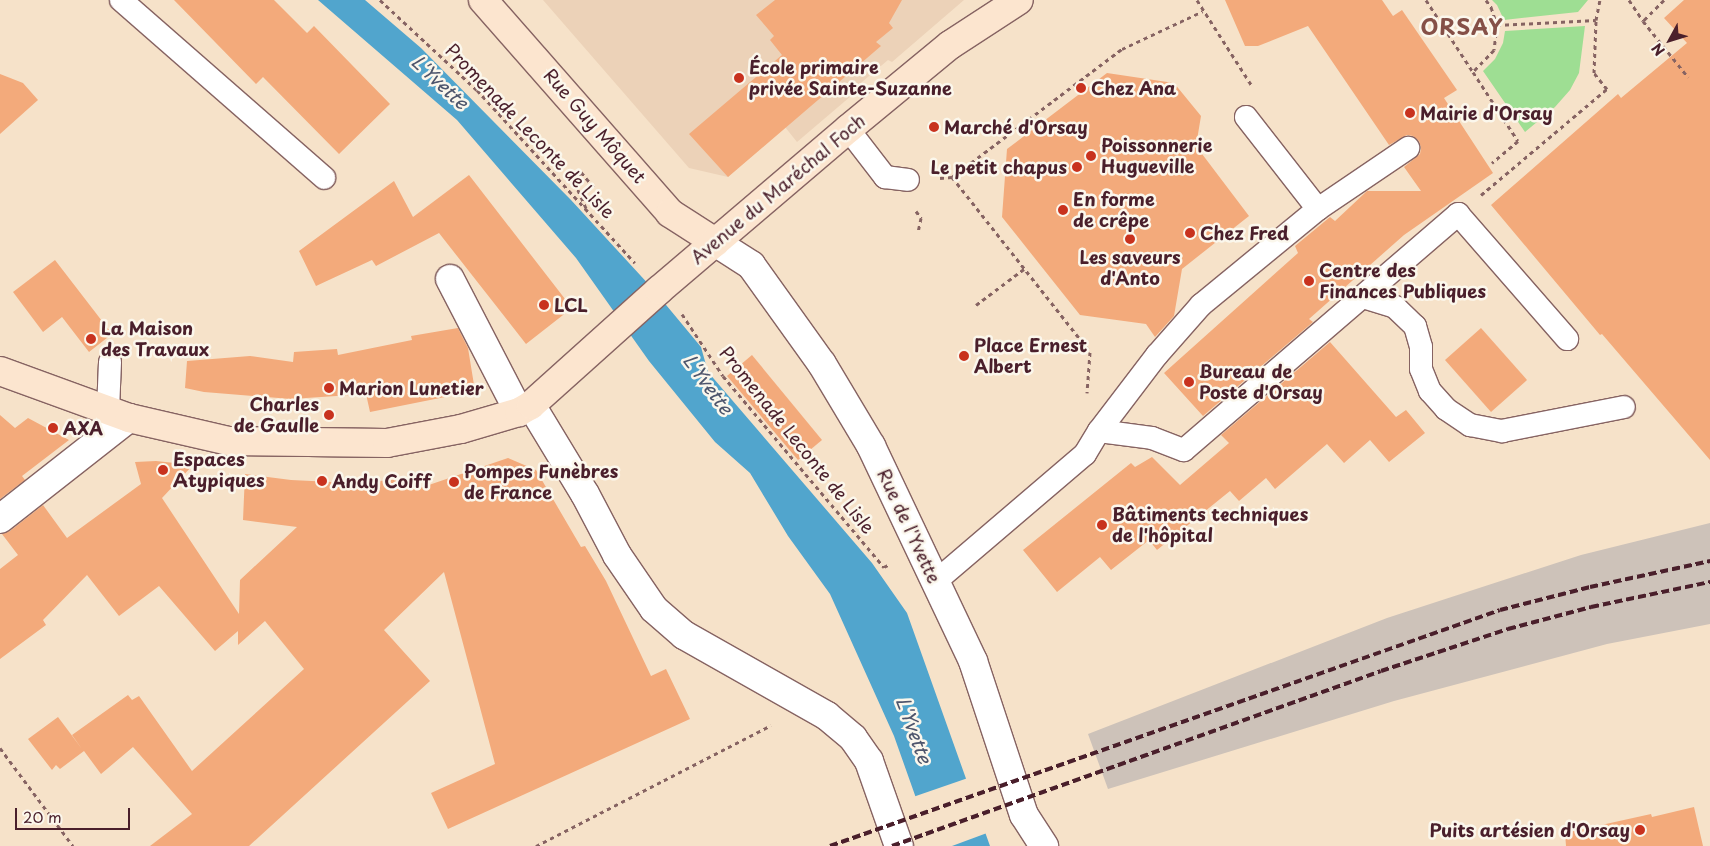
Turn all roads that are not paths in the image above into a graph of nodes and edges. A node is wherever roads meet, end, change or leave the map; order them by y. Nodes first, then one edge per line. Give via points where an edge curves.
1 (121, 0) edge
2 (483, 0) edge
3 (1017, 1) edge
4 (1246, 117) road end
5 (848, 129) junction
6 (1408, 148) dead end
7 (324, 178) dead end
8 (908, 180) road end
9 (1318, 209) junction
10 (715, 242) junction
11 (450, 279) dead end
12 (1363, 296) junction
13 (1567, 339) dead end
14 (110, 362) dead end
15 (0, 371) edge
16 (1624, 407) dead end
17 (525, 408) junction
18 (118, 414) junction
19 (1099, 431) junction
20 (0, 519) edge
21 (935, 582) junction
22 (899, 846) edge
23 (1044, 846) edge

1 - 7 lane
2 - 10 main road, Rue Guy Môquet via 670,213
3 - 5 main road, Avenue du Maréchal Foch via 950,45
4 - 9 lane
5 - 8 lane via 885,177
5 - 10 main road, Avenue du Maréchal Foch
6 - 9 lane
9 - 19 lane via 1201,305 1157,355
10 - 17 main road, Avenue du Maréchal Foch
10 - 21 street, Rue de l'Yvette via 751,265 822,364 870,446
11 - 17 street
12 - 13 lane via 1458,214
12 - 16 lane via 1395,307 1414,326 1421,347 1421,369 1430,391 1446,409 1470,426 1502,431
12 - 19 lane via 1184,450 1152,438
14 - 18 lane
15 - 18 main road
17 - 18 main road via 471,426 388,444 229,441
17 - 22 street via 584,494 617,554 654,609 684,635 827,716 853,738 869,761
18 - 20 street
19 - 21 lane via 1085,454
21 - 23 street, Rue de l'Yvette via 973,661 1024,815

